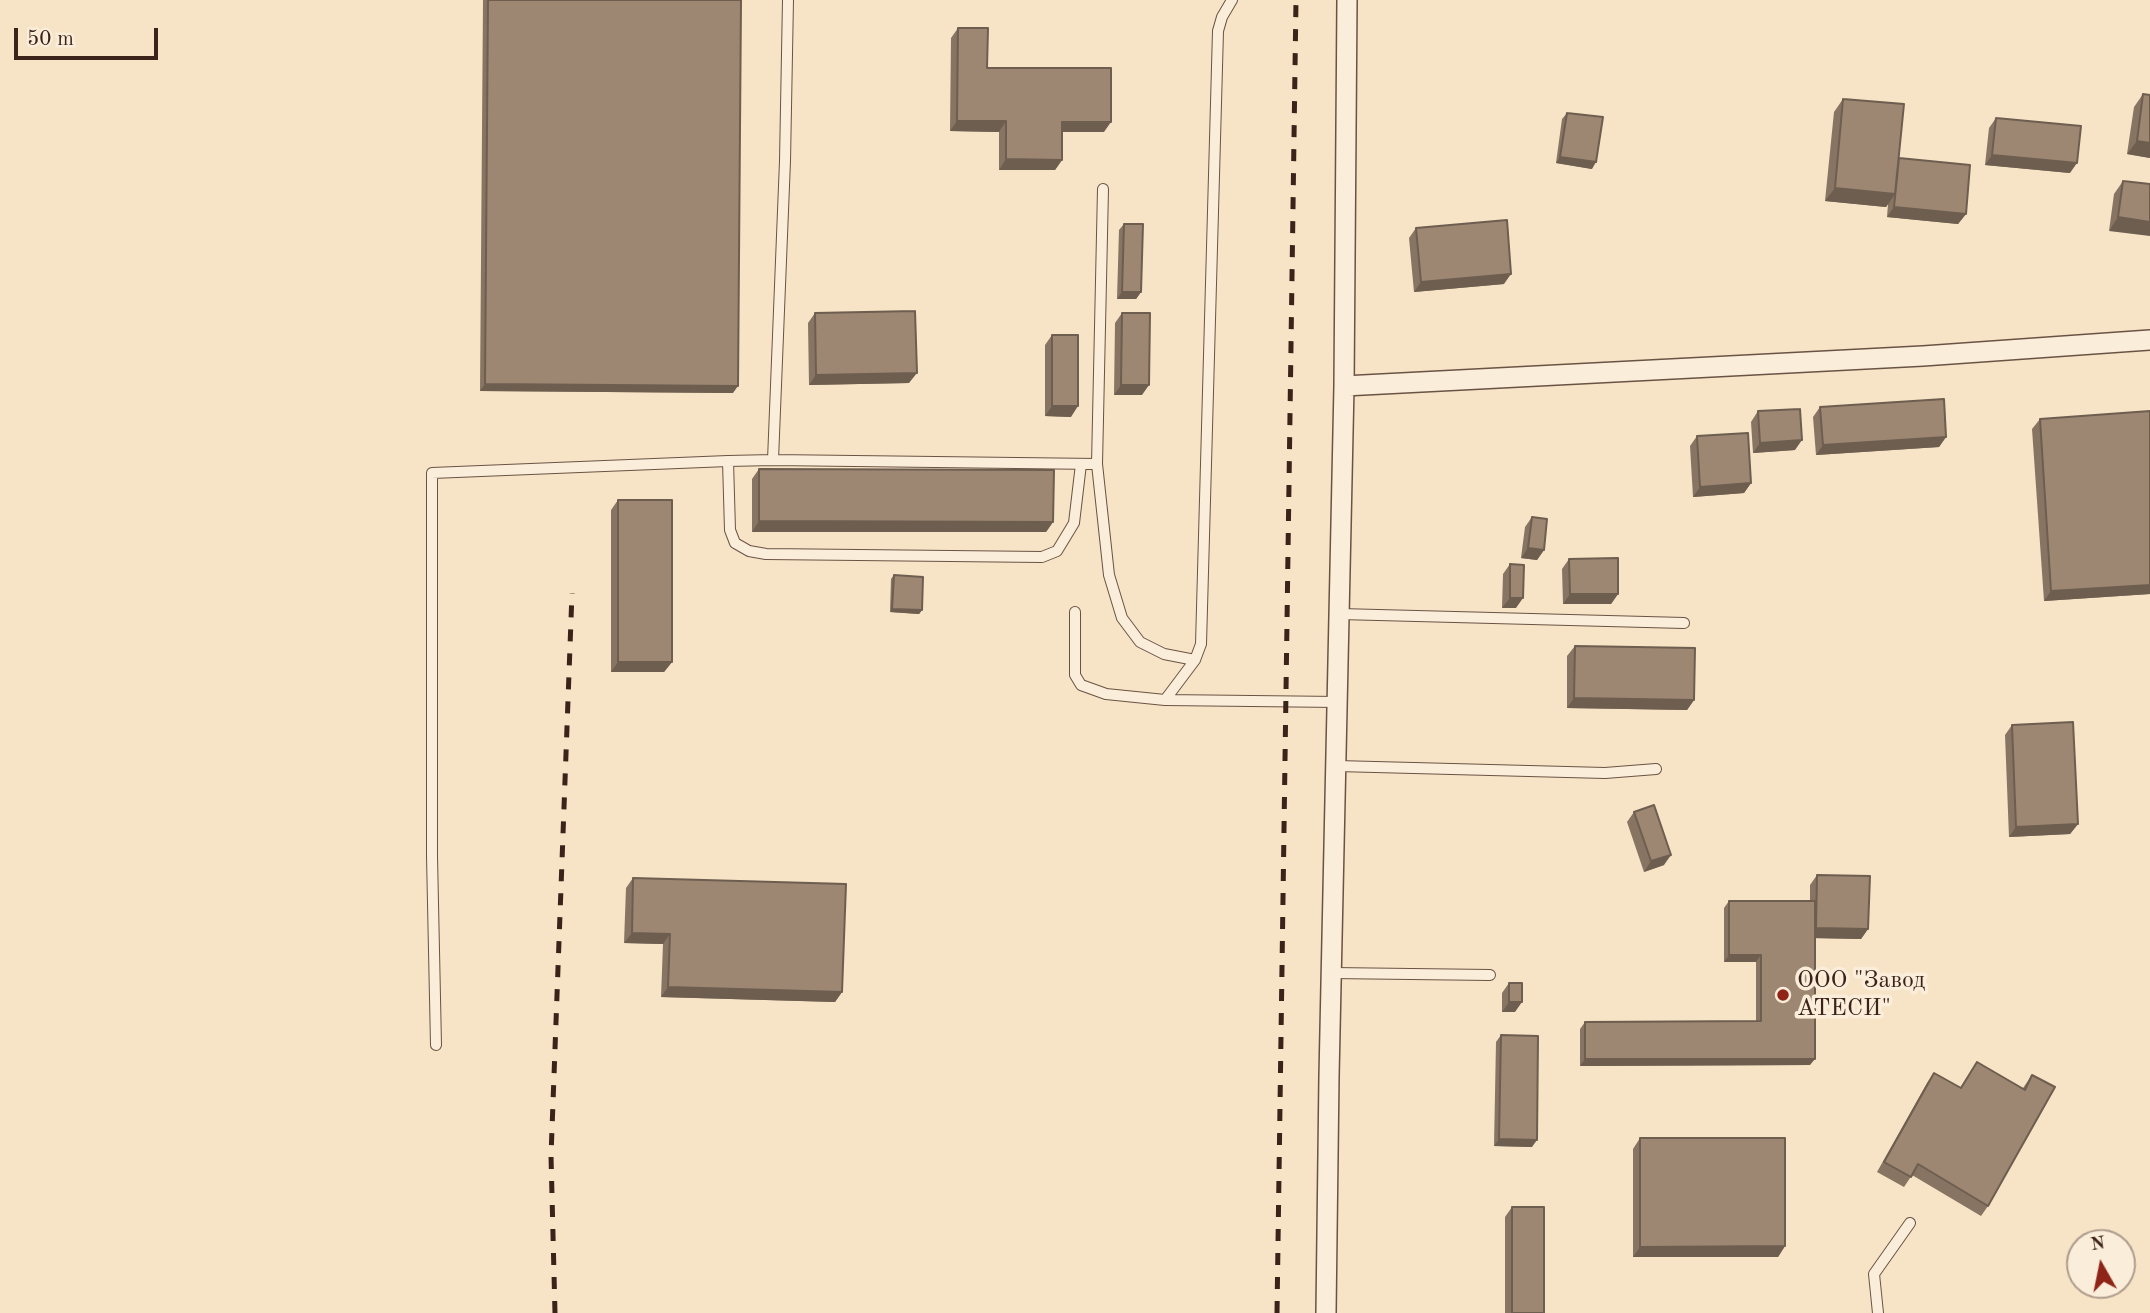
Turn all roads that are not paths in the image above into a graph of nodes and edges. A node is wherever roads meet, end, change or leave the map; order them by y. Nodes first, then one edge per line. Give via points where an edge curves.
1 (788, 0) edge
2 (1232, 0) edge
3 (1347, 0) edge
4 (1103, 189) dead end
5 (2150, 340) edge
6 (1344, 386) junction
7 (774, 460) junction
8 (728, 461) junction
9 (1081, 464) junction
10 (1097, 464) junction
11 (1075, 612) dead end
12 (1340, 614) junction
13 (1685, 623) dead end
14 (1195, 660) junction
15 (1165, 700) junction
16 (1339, 702) junction
17 (1337, 766) junction
18 (1656, 769) dead end
19 (1332, 973) junction
20 (1490, 975) dead end
21 (436, 1045) dead end
22 (1910, 1223) dead end
23 (1326, 1313) edge
24 (1878, 1313) edge

1 - 7 lane
2 - 14 lane via 1218,31 1200,644
3 - 6 street
4 - 10 lane
5 - 6 street
6 - 12 street
7 - 8 lane
7 - 9 lane
8 - 9 lane via 730,530 735,542 750,551 1031,557 1057,551 1074,523
8 - 21 lane via 432,473
9 - 10 lane
10 - 14 lane via 1109,575 1122,618 1140,642 1164,654
11 - 15 lane via 1075,675 1081,685 1107,694
12 - 13 lane
12 - 16 street
14 - 15 lane
15 - 16 lane
16 - 17 street
17 - 18 lane via 1605,773
17 - 19 street
19 - 20 lane
19 - 23 street
22 - 24 lane via 1874,1274

